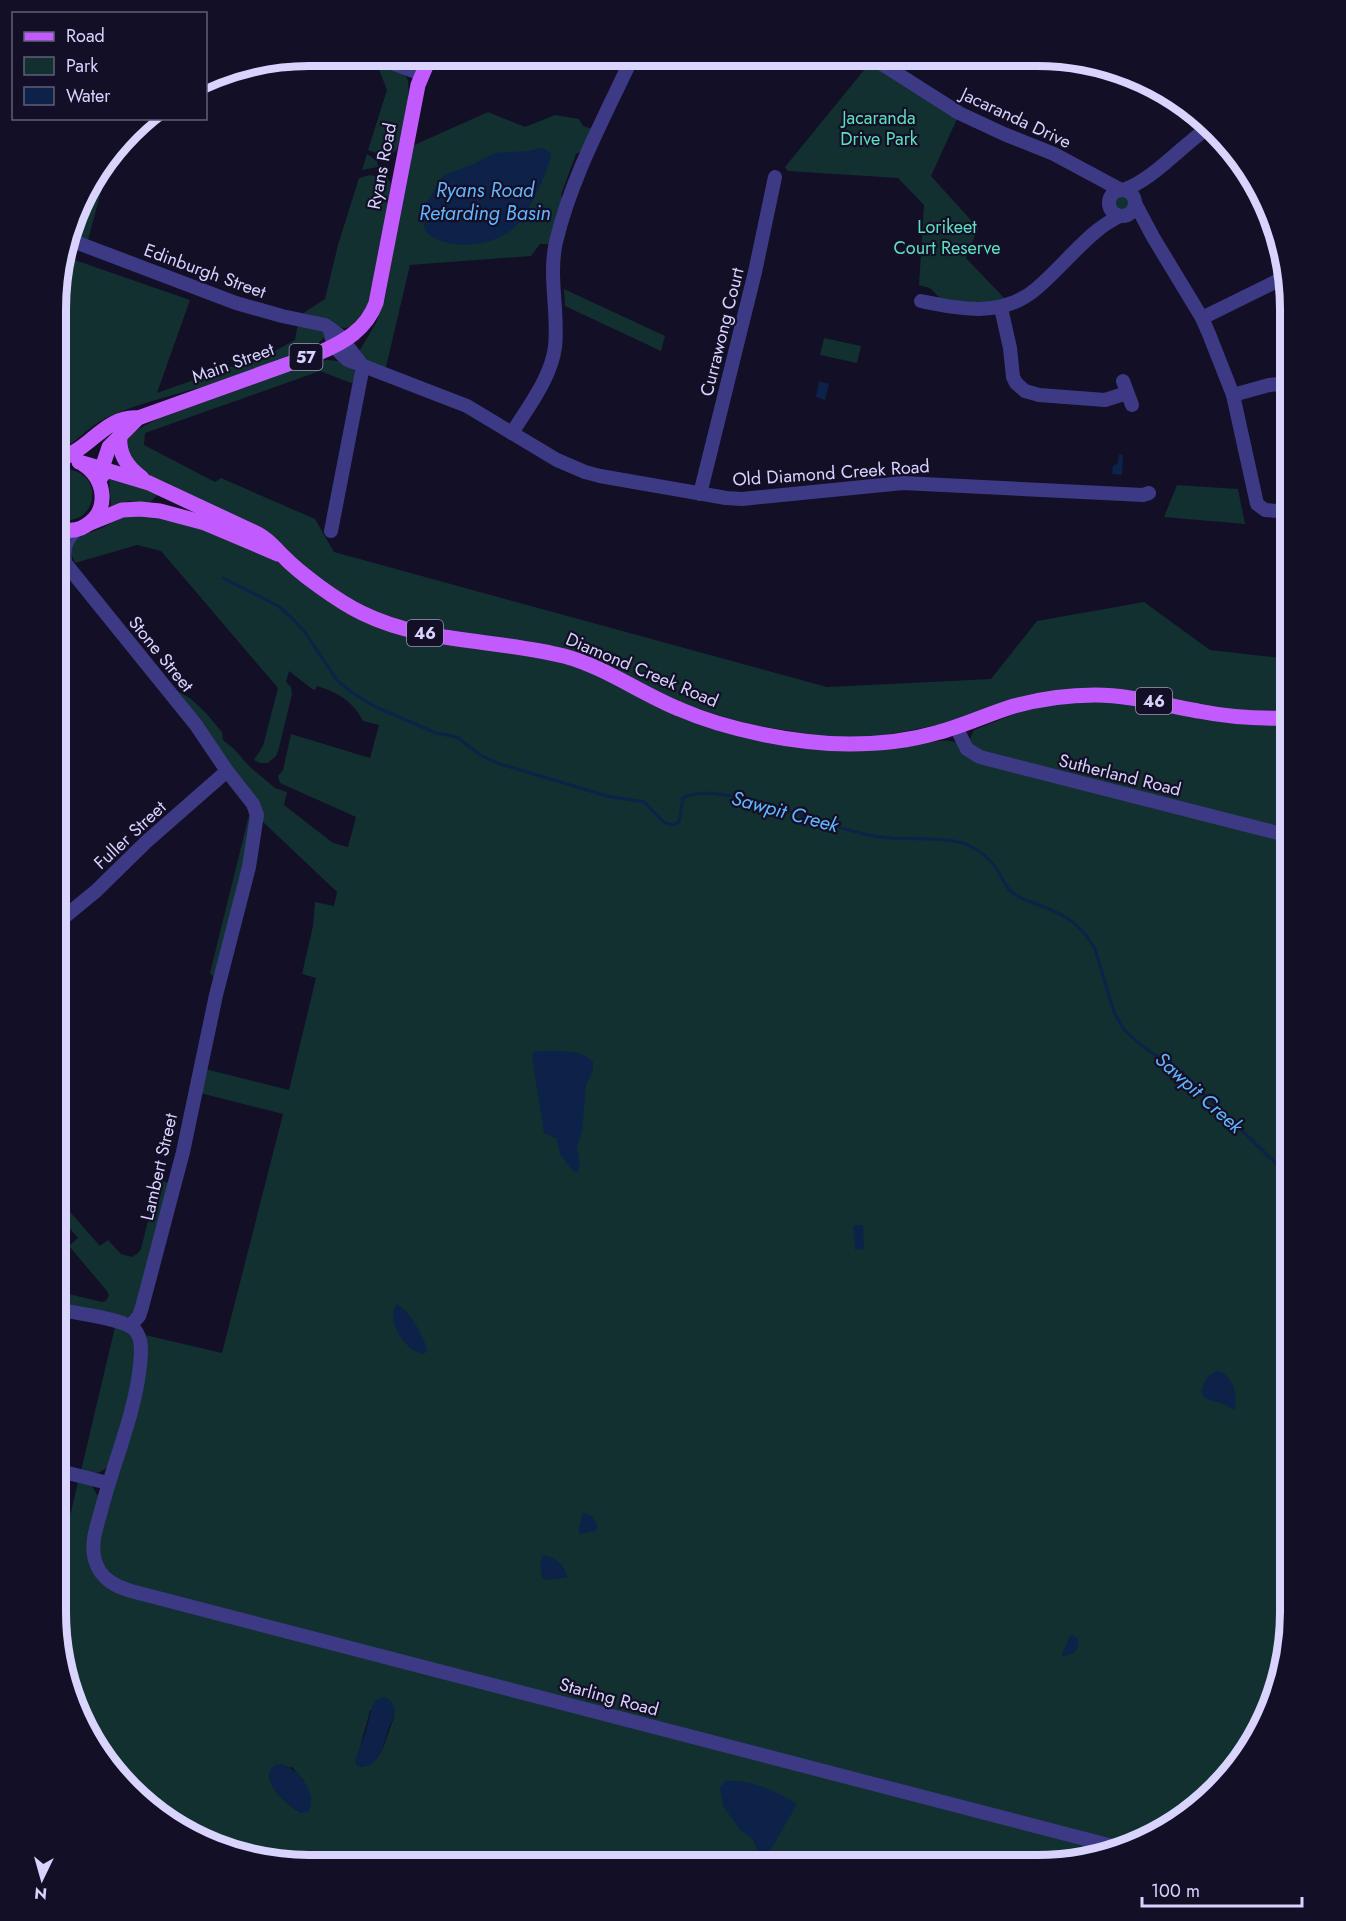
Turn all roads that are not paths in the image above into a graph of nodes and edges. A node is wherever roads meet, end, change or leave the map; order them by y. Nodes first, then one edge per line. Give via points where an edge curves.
1 (426, 66) edge
2 (628, 66) edge
3 (885, 66) edge
4 (1203, 132) edge
5 (1154, 171) junction
6 (1086, 172) junction
7 (775, 177) dead end
8 (1122, 190) junction
9 (1135, 202) junction
10 (1109, 203) junction
11 (1122, 216) junction
12 (1090, 236) junction
13 (1152, 237) junction
14 (75, 242) edge
15 (1278, 280) edge
16 (380, 287) joint
17 (921, 301) dead end
18 (1001, 308) junction
19 (1202, 318) junction
20 (339, 343) junction
21 (363, 366) junction
22 (1280, 384) edge
23 (1127, 393) dead end
24 (1233, 395) junction
25 (138, 418) junction
26 (512, 433) junction
27 (120, 435) junction
28 (66, 457) edge
29 (66, 460) edge
30 (79, 462) junction
31 (102, 469) junction
32 (149, 483) junction
33 (102, 490) junction
34 (700, 494) junction
35 (1149, 494) dead end
36 (1280, 511) edge
37 (84, 526) junction
38 (66, 530) edge
39 (331, 531) dead end
40 (66, 542) edge
41 (281, 554) junction
42 (66, 564) edge
43 (1280, 718) edge
44 (956, 727) junction
45 (227, 771) junction
46 (1280, 833) edge
47 (66, 916) edge
48 (66, 1311) edge
49 (130, 1326) junction
50 (66, 1472) edge
51 (108, 1483) junction
52 (1107, 1845) edge

1 - 16 main road, Ryans Road / 57 via 409,126
2 - 26 street via 583,164 559,232 554,262 555,349 546,375
3 - 6 street, Jacaranda Drive via 959,113
4 - 5 street
5 - 8 street
5 - 9 street
6 - 8 street, Jacaranda Drive
6 - 10 street, Jacaranda Drive
7 - 34 street, Currawong Court
8 - 9 street via 1131,194
8 - 10 street via 1114,192
9 - 11 street via 1130,213
9 - 13 street
10 - 11 street via 1112,211
10 - 12 street
11 - 12 street
11 - 13 street via 1132,219
12 - 18 street via 1035,290
13 - 19 street
14 - 20 street, Edinburgh Street via 236,303 318,323 330,328
15 - 19 street
16 - 20 main road, Main Street / 57 via 369,319
17 - 18 street via 966,309
18 - 23 street via 1012,372 1025,391 1104,400
19 - 24 street
20 - 21 street, Old Diamond Creek Road via 344,357
20 - 25 main road, Main Street / 57
21 - 26 street, Old Diamond Creek Road via 467,406
21 - 39 street
22 - 24 street
24 - 36 street via 1257,504 1265,510
25 - 27 main road, Main Street / 57
25 - 28 main road, Main Street / 57 via 113,424
26 - 34 street, Old Diamond Creek Road via 585,472
27 - 31 main road, Main Street / 57 via 107,451
27 - 32 main road via 119,447 127,463
29 - 30 main road, 46
30 - 31 main road, Diamond Creek Road / 46
30 - 33 main road via 94,473
31 - 32 main road, Diamond Creek Road / 46
31 - 33 main road, Main Street / 57
32 - 41 main road, Diamond Creek Road / 46 via 258,534 273,543
33 - 37 main road, Main Street via 100,508
34 - 35 street, Old Diamond Creek Road via 742,499 903,483
37 - 38 main road, 46
37 - 40 street, Stone Street
37 - 41 main road, Diamond Creek Road / 46 via 122,510 160,511 205,523
41 - 44 main road, Diamond Creek Road / 46 via 344,604 380,621 417,632 568,657 678,709 728,726 848,744 897,741
42 - 45 street, Stone Street via 196,725
43 - 44 main road, Diamond Creek Road / 46 via 1223,715 1130,697 1087,696 1017,705
44 - 46 street, Sutherland Road via 973,754
45 - 47 street, Fuller Street
45 - 49 street, Lambert Street via 255,807 255,834 179,1167 142,1307
48 - 49 street
49 - 51 street via 140,1341 140,1371
50 - 51 street
51 - 52 street, Starling Road via 94,1538 94,1555 99,1571 114,1585

